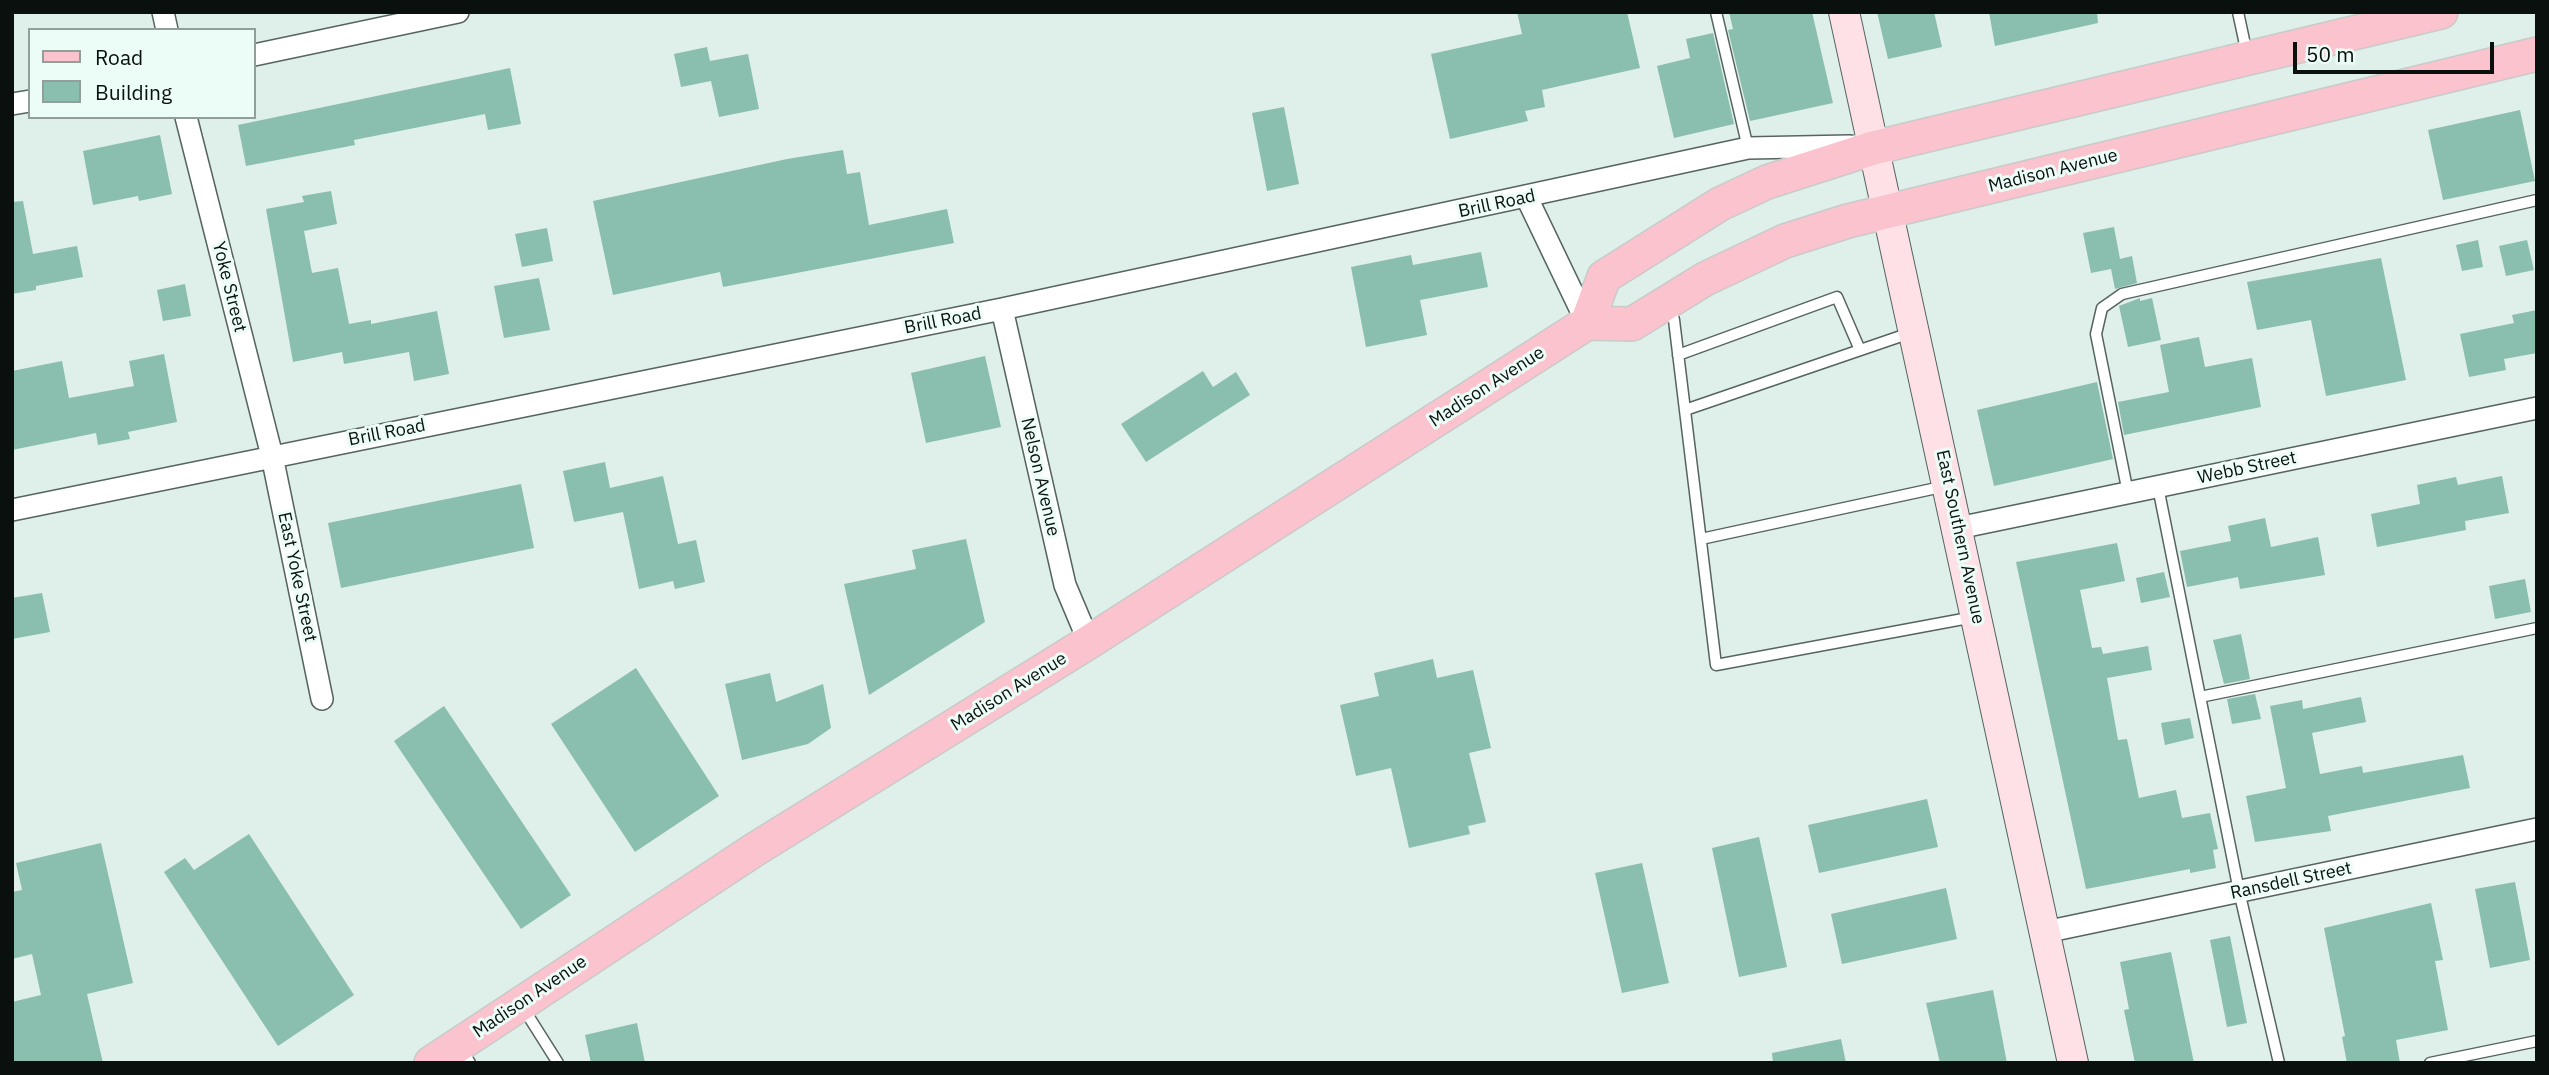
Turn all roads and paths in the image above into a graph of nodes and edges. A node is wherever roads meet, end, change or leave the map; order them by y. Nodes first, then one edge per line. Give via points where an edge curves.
1 (458, 12) edge
2 (1717, 12) edge
3 (1844, 12) edge
4 (2238, 12) edge
5 (2441, 12) edge
6 (2537, 54) edge
7 (256, 55) edge
8 (2248, 59) junction
9 (187, 119) edge
10 (1748, 148) junction
11 (1873, 148) junction
12 (1527, 198) junction
13 (2537, 200) edge
14 (1889, 211) junction
15 (1668, 302) junction
16 (1002, 309) junction
17 (1587, 323) junction
18 (1915, 331) junction
19 (1860, 350) junction
20 (1678, 355) junction
21 (2537, 408) edge
22 (1685, 410) junction
23 (272, 456) junction
24 (1949, 486) junction
25 (2158, 487) junction
26 (2128, 493) junction
27 (12, 510) edge
28 (1958, 528) junction
29 (1701, 539) junction
30 (1977, 616) junction
31 (2537, 628) edge
32 (1089, 642) junction
33 (2200, 697) junction
34 (322, 698) dead end
35 (2537, 830) edge
36 (2239, 891) junction
37 (2045, 932) junction
38 (519, 1003) junction
39 (2537, 1041) edge
40 (464, 1054) edge
41 (431, 1063) edge
42 (558, 1063) edge
43 (2073, 1063) edge
44 (2279, 1063) edge
45 (2430, 1063) edge

1 - 7 street
2 - 10 lane
3 - 11 street, East Southern Avenue
4 - 8 lane
5 - 8 main road
6 - 14 main road, Madison Avenue
8 - 11 main road
9 - 23 street, Yoke Street
10 - 11 street, Brill Road
10 - 12 street, Brill Road
11 - 14 street, East Southern Avenue
11 - 17 main road via 1767,182 1675,230 1604,277
12 - 16 street, Brill Road
12 - 17 street
13 - 26 lane via 2122,294 2102,308 2096,334
14 - 15 main road, Madison Avenue via 1785,241
14 - 18 street, East Southern Avenue
15 - 17 main road, Madison Avenue via 1632,324
15 - 20 lane
16 - 23 street, Brill Road
16 - 32 street, Nelson Avenue via 1065,585
17 - 32 main road, Madison Avenue
18 - 19 lane
18 - 24 street, East Southern Avenue
19 - 20 lane via 1837,297
19 - 22 lane
20 - 22 lane
21 - 25 street, Webb Street
22 - 29 lane
23 - 27 street, Brill Road
23 - 34 street, East Yoke Street
24 - 28 street, East Southern Avenue
24 - 29 lane
25 - 26 street, Webb Street
25 - 33 lane
26 - 28 street, Webb Street
28 - 30 street, East Southern Avenue
29 - 30 lane via 1716,665
30 - 37 street, East Southern Avenue
31 - 33 lane
32 - 38 main road, Madison Avenue via 754,850
33 - 36 lane
35 - 36 street, Ransdell Street
36 - 37 street, Ransdell Street
36 - 44 lane
37 - 43 street, East Southern Avenue
38 - 40 main road, Madison Avenue
38 - 42 lane
39 - 45 lane
40 - 41 main road, Madison Avenue

